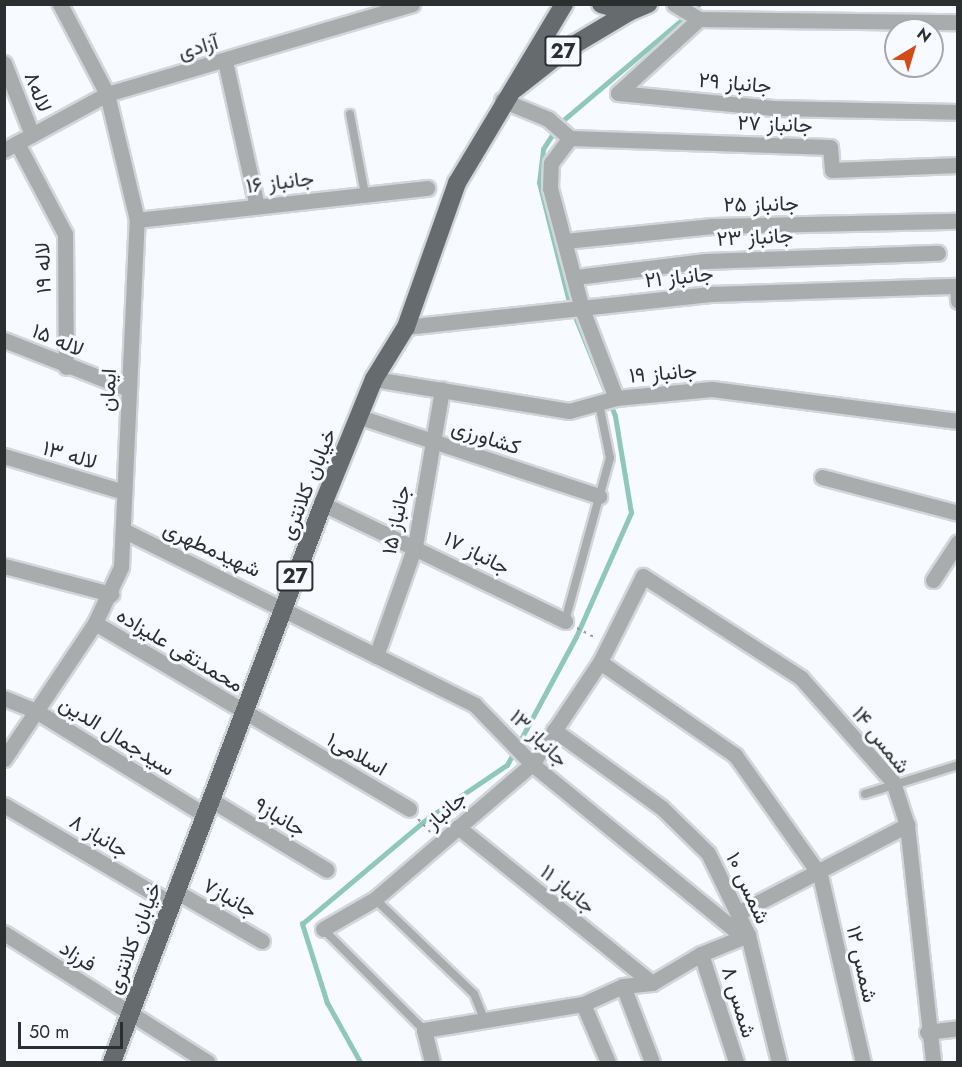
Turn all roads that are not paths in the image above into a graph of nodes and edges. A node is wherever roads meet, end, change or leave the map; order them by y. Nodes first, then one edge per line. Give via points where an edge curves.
1 (60, 4) edge
2 (412, 4) edge
3 (564, 4) edge
4 (601, 4) edge
5 (648, 4) edge
6 (674, 4) edge
7 (629, 12) junction
8 (699, 19) junction
9 (957, 22) edge
10 (225, 61) junction
11 (4, 63) edge
12 (108, 94) junction
13 (502, 99) junction
14 (957, 112) edge
15 (350, 114) dead end
16 (32, 135) junction
17 (570, 138) junction
18 (11, 147) edge
19 (957, 165) edge
20 (428, 188) dead end
21 (365, 194) junction
22 (257, 206) junction
23 (137, 220) junction
24 (957, 221) edge
25 (565, 241) junction
26 (938, 253) dead end
27 (576, 277) junction
28 (957, 291) edge
29 (582, 309) junction
30 (406, 327) junction
31 (4, 340) edge
32 (66, 367) junction
33 (374, 379) junction
34 (129, 389) junction
35 (442, 389) junction
36 (616, 398) junction
37 (599, 404) junction
38 (360, 417) junction
39 (957, 421) edge
40 (432, 442) junction
41 (4, 456) edge
42 (822, 477) dead end
43 (123, 492) junction
44 (599, 496) junction
45 (323, 504) junction
46 (957, 513) edge
47 (123, 530) junction
48 (957, 542) edge
49 (415, 546) junction
50 (4, 566) edge
51 (643, 576) joint
52 (933, 580) dead end
53 (111, 594) junction
54 (284, 605) junction
55 (565, 621) joint
56 (95, 623) junction
57 (376, 656) junction
58 (600, 662) junction
59 (4, 698) edge
60 (36, 711) junction
61 (244, 712) junction
62 (554, 730) junction
63 (4, 759) edge
64 (532, 764) junction
65 (957, 765) edge
66 (893, 782) junction
67 (865, 794) dead end
68 (4, 805) edge
69 (208, 808) junction
70 (409, 809) road end
71 (907, 825) junction
72 (459, 827) junction
73 (327, 870) dead end
74 (820, 875) junction
75 (174, 898) junction
76 (375, 899) junction
77 (738, 913) junction
78 (324, 929) joint
79 (4, 933) edge
80 (746, 936) junction
81 (262, 941) dead end
82 (702, 954) junction
83 (652, 983) junction
84 (623, 986) junction
85 (583, 1004) junction
86 (129, 1015) junction
87 (484, 1019) junction
88 (957, 1028) edge
89 (424, 1030) junction
90 (927, 1032) junction
91 (112, 1062) edge
92 (207, 1062) edge
93 (432, 1062) edge
94 (608, 1062) edge
95 (652, 1062) edge
96 (736, 1062) edge
97 (779, 1062) edge
98 (863, 1062) edge
99 (933, 1062) edge

1 - 12 street, ایمان
2 - 10 street, آزادی
3 - 13 main road, خیابان کلانتری / 27
4 - 7 main road
5 - 7 main road, 27
6 - 8 street
7 - 13 main road, خیابان کلانتری / 27 via 562,52
8 - 9 street
8 - 14 street, جانباز ۲۹ via 618,93 773,108
10 - 12 street, آزادی
10 - 22 street
11 - 16 street, لاله۸
12 - 16 street, آزادی
12 - 23 street, ایمان
13 - 17 street via 548,119
13 - 30 main road, خیابان کلانتری / 27 via 457,183
15 - 21 lane
16 - 18 street, آزادی
17 - 19 street, جانباز ۲۷ via 830,147 832,170
17 - 25 street via 552,163 550,188
18 - 32 street, لاله ۱۹ via 65,234
20 - 21 street, جانباز ۱۶
21 - 22 street, جانباز ۱۶
22 - 23 street, جانباز ۱۶
23 - 34 street, ایمان
24 - 25 street, جانباز ۲۵ via 712,226
25 - 27 street
26 - 27 street, جانباز ۲۳ via 705,261
27 - 29 street
28 - 29 street, جانباز ۲۱ via 711,294
29 - 30 street, جانباز ۲۱
29 - 36 street
30 - 33 main road, خیابان کلانتری / 27
31 - 32 street, لاله ۱۵
32 - 34 street, لاله ۱۵
33 - 35 street, جانباز ۱۹
33 - 38 main road, خیابان کلانتری / 27
34 - 43 street, ایمان
35 - 37 street, جانباز ۱۹ via 569,411
35 - 40 street, جانباز ۱۵
36 - 37 street, جانباز ۱۹
36 - 39 street, جانباز ۱۹ via 712,389
37 - 44 lane via 610,458
38 - 40 street, کشاورزی
38 - 45 main road, خیابان کلانتری / 27
40 - 44 street, کشاورزی
40 - 49 street, جانباز ۱۵
41 - 43 street, لاله ۱۳
42 - 46 street
43 - 47 street, ایمان
44 - 55 lane
45 - 49 street, جانباز ۱۷
45 - 54 main road, خیابان کلانتری / 27
47 - 53 street, ایمان via 121,567
47 - 54 street, شهیدمطهری
48 - 52 street
49 - 55 street, جانباز ۱۷
49 - 57 street, جانباز ۱۵
50 - 53 street
51 - 58 street, جانباز
51 - 66 street, شمس ۱۴ via 801,678
53 - 56 street, ایمان
54 - 57 street, جانباز ۱۳
54 - 61 main road, خیابان کلانتری / 27
56 - 60 street, ایمان
56 - 61 street, محمدتقی علیزاده
57 - 64 street, جانباز ۱۳ via 475,705
58 - 62 street, جانباز
58 - 74 street via 735,755
59 - 60 street, سیدجمال الدین
60 - 63 street, ایمان
60 - 69 street, سیدجمال الدین
61 - 69 main road, خیابان کلانتری / 27
61 - 70 street, اسلامی۱
62 - 64 street, جانباز
62 - 77 street, شمس ۱۰ via 685,831 708,854
64 - 72 street, جانباز
64 - 80 street, جانباز ۱۳
65 - 66 lane
66 - 67 lane
66 - 71 street, شمس ۱۴
68 - 75 street, جانباز ۸
69 - 73 street, جانباز۹
69 - 75 main road, خیابان کلانتری / 27
71 - 74 street
71 - 90 street, شمس ۱۴
72 - 76 street, جانباز
72 - 83 street, جانباز ۱۱
74 - 77 street
74 - 98 street, شمس ۱۲
75 - 81 street, جانباز۷
75 - 86 main road, خیابان کلانتری / 27
76 - 78 street, جانباز
76 - 87 lane via 474,994
77 - 80 street, شمس ۱۰
78 - 89 lane, جانباز
79 - 86 street, فرزاد
80 - 82 street
80 - 97 street, شمس ۱۰
82 - 83 street
82 - 96 street, شمس ۸
83 - 84 street
84 - 85 street
84 - 95 street
85 - 87 street
85 - 94 street
86 - 91 main road, خیابان کلانتری / 27
86 - 92 street, فرزاد
87 - 89 street
88 - 90 street
89 - 93 street
90 - 99 street, شمس ۱۴

